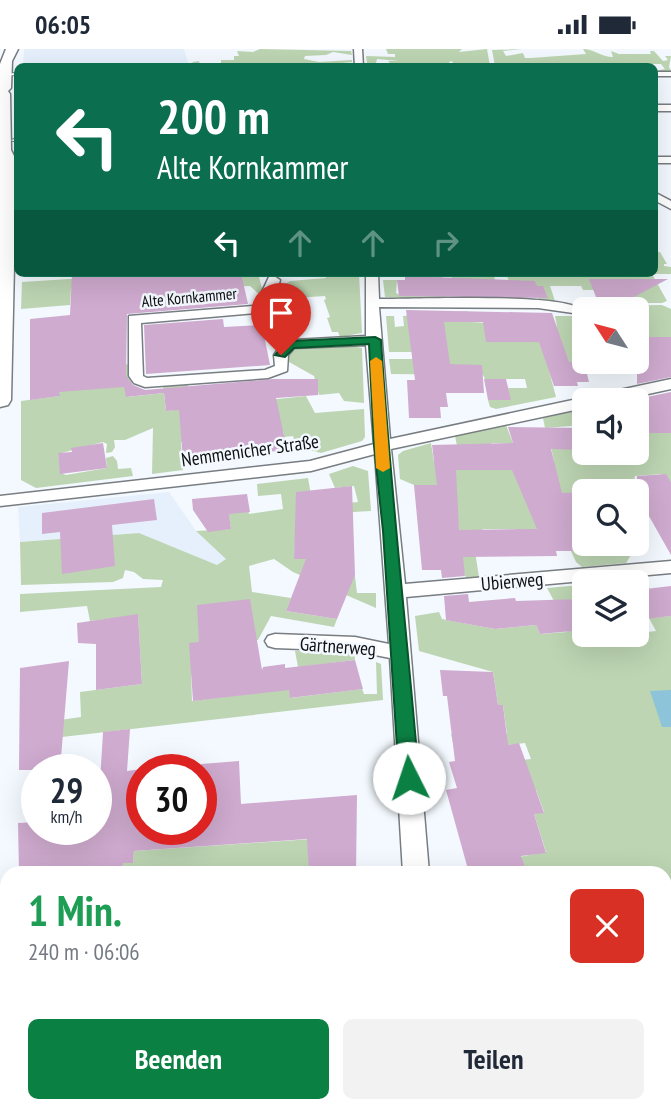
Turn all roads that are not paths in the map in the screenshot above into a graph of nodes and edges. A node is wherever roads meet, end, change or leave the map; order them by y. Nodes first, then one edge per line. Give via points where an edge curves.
1 (12, 50) edge
2 (9, 86) edge
3 (14, 130) edge
4 (14, 144) edge
5 (8, 157) junction
6 (3, 186) edge
7 (11, 225) edge
8 (372, 277) edge
9 (274, 280) dead end
10 (372, 303) junction
11 (272, 308) junction
12 (572, 309) edge
13 (375, 340) junction
14 (290, 344) junction
15 (671, 384) edge
16 (649, 389) edge
17 (0, 400) edge
18 (572, 406) edge
19 (381, 446) junction
20 (0, 501) edge
21 (671, 567) edge
22 (395, 591) junction
23 (275, 641) dead end
24 (400, 653) junction
25 (415, 866) edge

1 - 2 street via 7,58
2 - 3 street
2 - 5 street via 4,150
4 - 5 street
5 - 6 street
6 - 7 street
7 - 17 street
8 - 10 street
9 - 11 street via 269,292
10 - 12 street via 538,304
10 - 13 street
11 - 14 street via 281,334
11 - 14 street, Alte Kornkammer via 134,319 137,379 150,383 273,373 283,367 281,355
13 - 14 street
13 - 19 street
15 - 16 street
18 - 19 street, Nemmenicher Straße
19 - 20 street, Nemmenicher Straße via 311,466 143,480
19 - 22 street
21 - 22 street, Ubierweg
22 - 24 street
23 - 24 street, Gärtnerweg via 355,644
24 - 25 street

